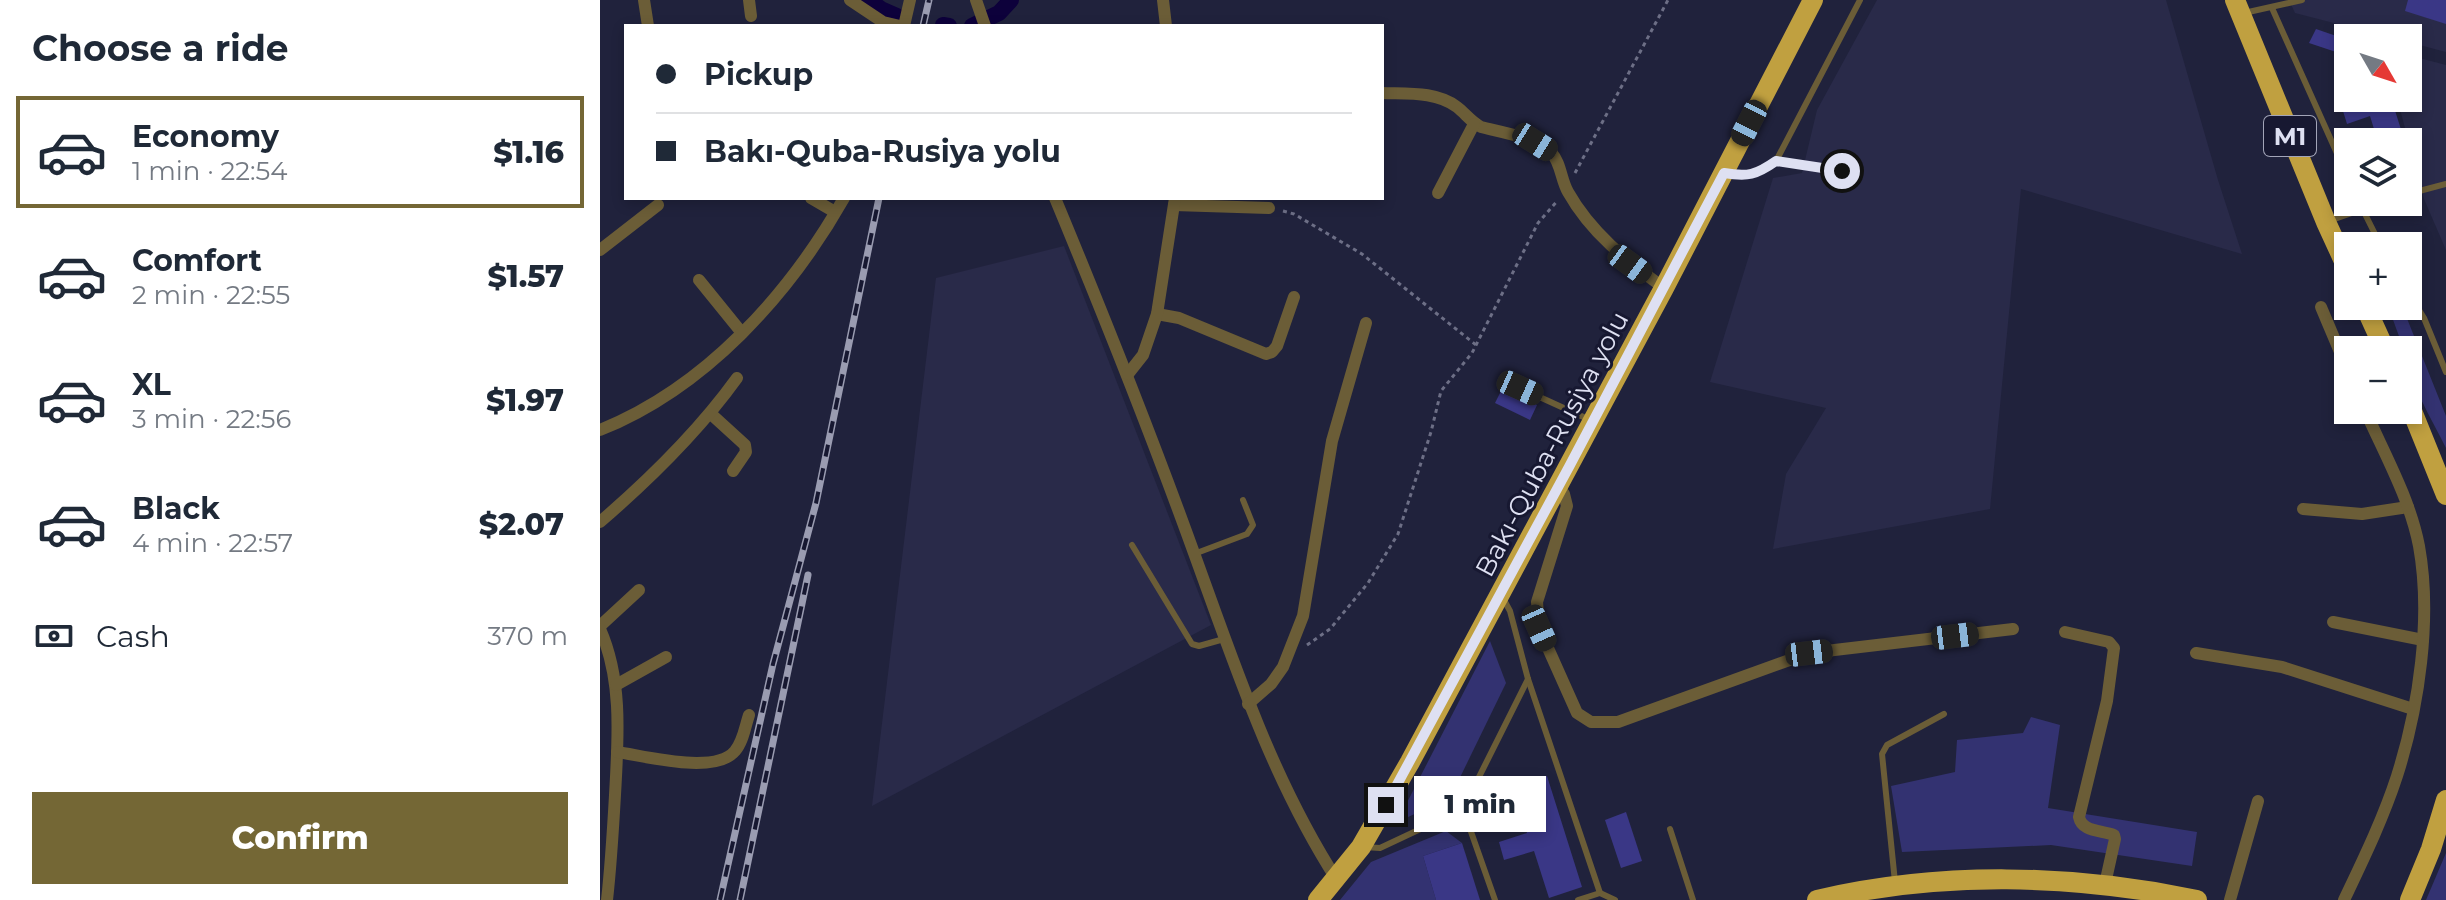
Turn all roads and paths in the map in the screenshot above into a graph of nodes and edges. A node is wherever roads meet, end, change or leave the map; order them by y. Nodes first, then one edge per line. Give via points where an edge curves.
1 (644, 0) edge
2 (749, 0) edge
3 (850, 0) edge
4 (910, 0) edge
5 (1163, 0) edge
6 (1668, 0) edge
7 (1813, 0) edge
8 (1860, 0) edge
9 (2302, 0) edge
10 (2238, 7) edge
11 (2272, 8) junction
12 (751, 16) dead end
13 (648, 24) edge
14 (892, 24) edge
15 (903, 24) edge
16 (1166, 24) edge
17 (1384, 93) edge
18 (1474, 124) junction
19 (2334, 147) edge
20 (1776, 161) junction
21 (1842, 171) dead end
22 (1724, 173) junction
23 (2446, 184) edge
24 (1567, 190) junction
25 (2422, 190) edge
26 (1438, 193) dead end
27 (814, 200) edge
28 (843, 200) edge
29 (1056, 200) edge
30 (1174, 202) edge
31 (658, 205) dead end
32 (1269, 208) joint
33 (835, 212) junction
34 (2338, 216) edge
35 (2326, 222) junction
36 (2334, 239) edge
37 (600, 250) edge
38 (699, 280) dead end
39 (1664, 288) junction
40 (1294, 297) dead end
41 (2321, 307) dead end
42 (1157, 314) junction
43 (2422, 315) edge
44 (1366, 323) dead end
45 (742, 333) junction
46 (2334, 338) edge
47 (1476, 345) junction
48 (2446, 372) edge
49 (1128, 374) junction
50 (737, 378) dead end
51 (1520, 388) dead end
52 (711, 414) junction
53 (1594, 421) junction
54 (2371, 424) edge
55 (2417, 424) edge
56 (600, 430) edge
57 (733, 471) dead end
58 (1559, 487) junction
59 (2446, 495) edge
60 (1243, 500) dead end
61 (2408, 507) junction
62 (2303, 509) dead end
63 (600, 522) edge
64 (1132, 545) dead end
65 (1194, 554) junction
66 (639, 590) dead end
67 (1501, 595) junction
68 (2333, 622) dead end
69 (600, 628) edge
70 (2013, 629) dead end
71 (2065, 632) dead end
72 (1224, 639) junction
73 (2423, 640) junction
74 (1288, 652) junction
75 (2196, 653) dead end
76 (666, 657) dead end
77 (1528, 679) junction
78 (616, 685) junction
79 (1248, 704) junction
80 (2413, 709) junction
81 (1944, 714) dead end
82 (749, 715) dead end
83 (617, 752) junction
84 (2446, 800) edge
85 (2258, 801) dead end
86 (1463, 809) junction
87 (1670, 829) dead end
88 (1361, 847) junction
89 (1337, 880) junction
90 (2105, 884) junction
91 (1896, 885) junction
92 (1600, 893) junction
93 (607, 900) edge
94 (1318, 900) edge
95 (1495, 900) edge
96 (1578, 900) edge
97 (1615, 900) edge
98 (1693, 900) edge
99 (1817, 900) edge
100 (2197, 900) edge
101 (2230, 900) edge
102 (2344, 900) edge
103 (2410, 900) edge

1 - 13 street
2 - 12 street
3 - 14 street
4 - 15 street
5 - 16 street
6 - 24 path
7 - 22 highway, Bakı-Quba-Rusiya yolu
8 - 20 lane
9 - 11 lane
10 - 11 lane
10 - 35 highway, M1
11 - 19 lane
17 - 18 street via 1437,97
18 - 24 street via 1550,151
18 - 26 street
20 - 21 lane
20 - 22 lane via 1743,176
22 - 39 highway, Bakı-Quba-Rusiya yolu
23 - 25 lane
24 - 39 street via 1609,244
24 - 47 path via 1538,223
27 - 33 street
28 - 33 street
29 - 49 street
30 - 32 street
30 - 42 street
31 - 37 street
32 - 47 path via 1294,214 1362,254
33 - 45 street via 787,282
34 - 35 lane
35 - 36 highway, M1
38 - 45 street
39 - 53 highway, Bakı-Quba-Rusiya yolu
40 - 42 street via 1277,346 1266,354
41 - 46 street
42 - 49 street via 1143,355
43 - 48 lane
44 - 74 street via 1332,441 1303,616
45 - 56 street via 669,395
47 - 74 path via 1441,391 1398,534 1368,583 1330,629
49 - 65 street
50 - 52 street
51 - 53 lane
52 - 57 street via 745,445
52 - 63 street
53 - 58 highway, Bakı-Quba-Rusiya yolu
54 - 61 street
55 - 59 highway
58 - 67 highway, Bakı-Quba-Rusiya yolu
58 - 70 street via 1567,506 1537,602 1539,628 1577,713 1591,722 1618,722 1809,653
60 - 65 lane via 1253,525 1247,534
61 - 62 street via 2362,514
61 - 73 street via 2425,592
64 - 72 lane via 1192,644
65 - 72 street
66 - 69 street
67 - 77 lane
67 - 88 highway, Bakı-Quba-Rusiya yolu
68 - 73 street
69 - 78 street
71 - 90 street via 2109,642 2114,648 2079,817 2084,827 2114,835
72 - 79 street
73 - 80 street
74 - 79 street via 1271,684
75 - 80 street via 2282,667
76 - 78 street
77 - 86 lane
77 - 92 lane
78 - 83 street
79 - 89 street via 1294,807
80 - 102 street via 2397,776
81 - 91 lane via 1887,745 1882,754
82 - 83 street via 736,750 719,761 692,763
83 - 93 street
84 - 103 highway
85 - 101 street
86 - 88 lane via 1380,848
86 - 95 lane
87 - 98 lane
88 - 89 highway, Bakı-Quba-Rusiya yolu
89 - 94 highway, Bakı-Quba-Rusiya yolu
90 - 91 highway via 1993,880
90 - 100 highway
91 - 99 highway
92 - 96 lane
92 - 97 lane

